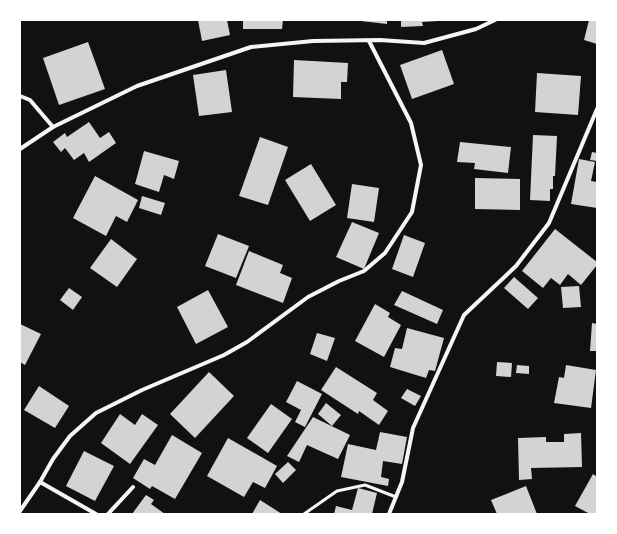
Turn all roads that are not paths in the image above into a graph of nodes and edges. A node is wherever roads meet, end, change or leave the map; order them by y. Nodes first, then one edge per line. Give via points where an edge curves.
1 (495, 20) edge
2 (369, 41) junction
3 (20, 96) edge
4 (597, 109) edge
5 (53, 127) junction
6 (20, 149) edge
7 (40, 482) junction
8 (133, 487) dead end
9 (396, 497) junction
10 (20, 511) edge
11 (96, 514) edge
12 (108, 514) edge
13 (304, 514) edge
14 (389, 514) edge

1 - 2 street via 476,29 424,43
2 - 5 street via 313,41 251,47 137,86
2 - 7 street via 411,123 421,165 412,212 385,253 364,271 308,297 247,342 224,355 96,413 70,436 53,458
3 - 5 street via 30,100
4 - 9 street via 549,223 516,266 464,315 413,428 402,482
5 - 6 street
7 - 10 street
7 - 11 street
8 - 12 street
9 - 13 lane via 365,485 358,486 337,491
9 - 14 street

